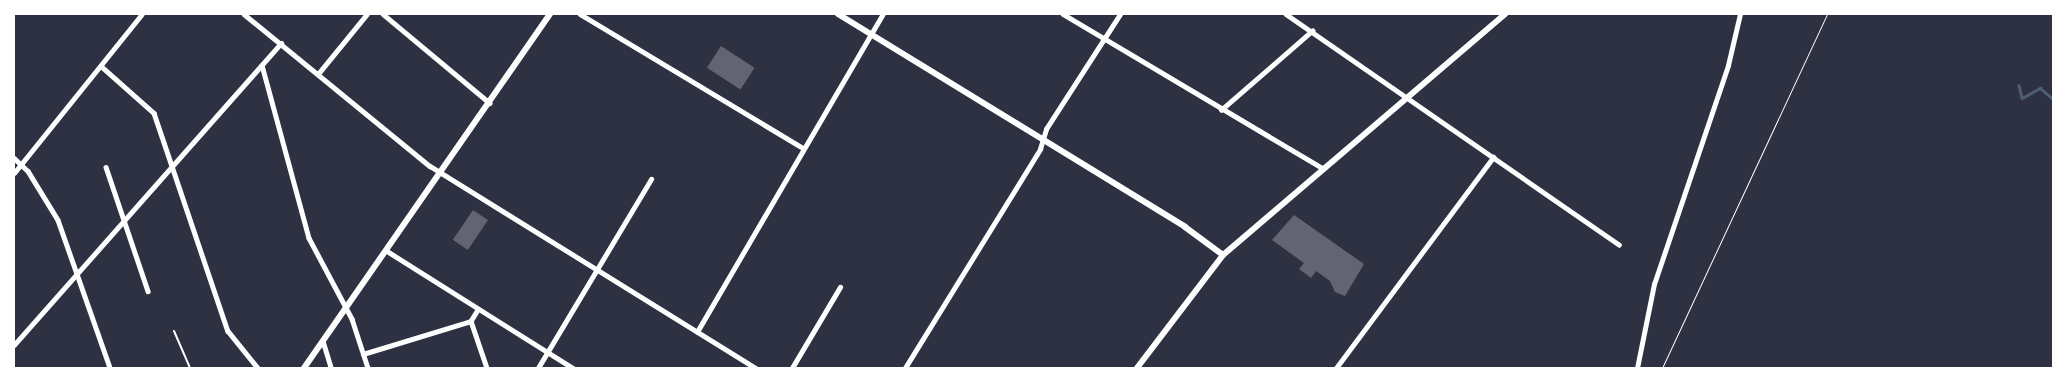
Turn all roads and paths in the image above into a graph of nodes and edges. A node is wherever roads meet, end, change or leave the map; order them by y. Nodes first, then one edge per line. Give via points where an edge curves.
1 (142, 14) edge
2 (244, 14) edge
3 (367, 14) edge
4 (382, 14) edge
5 (550, 14) edge
6 (580, 14) edge
7 (838, 14) edge
8 (883, 14) edge
9 (1063, 14) edge
10 (1120, 14) edge
11 (1286, 14) edge
12 (1506, 14) edge
13 (1740, 14) edge
14 (1827, 14) edge
15 (1312, 32) junction
16 (871, 34) junction
17 (1103, 39) junction
18 (281, 44) junction
19 (262, 65) junction
20 (100, 66) junction
21 (318, 74) junction
22 (1408, 97) junction
23 (490, 103) junction
24 (1221, 110) junction
25 (1043, 139) junction
26 (804, 148) junction
27 (1493, 156) junction
28 (14, 158) edge
29 (21, 164) junction
30 (106, 167) dead end
31 (1322, 168) junction
32 (172, 169) junction
33 (14, 173) edge
34 (442, 173) junction
35 (651, 179) dead end
36 (124, 222) junction
37 (1619, 245) dead end
38 (387, 251) junction
39 (1223, 255) junction
40 (597, 270) junction
41 (78, 273) junction
42 (840, 287) dead end
43 (148, 291) dead end
44 (345, 310) junction
45 (478, 310) junction
46 (471, 321) junction
47 (174, 331) dead end
48 (697, 332) junction
49 (323, 341) junction
50 (14, 345) edge
51 (548, 352) junction
52 (364, 354) junction
53 (747, 366) edge
54 (110, 368) edge
55 (190, 368) edge
56 (258, 368) edge
57 (304, 368) edge
58 (331, 368) edge
59 (368, 368) edge
60 (487, 368) edge
61 (538, 368) edge
62 (573, 368) edge
63 (756, 368) edge
64 (792, 368) edge
65 (905, 368) edge
66 (1137, 368) edge
67 (1336, 368) edge
68 (1637, 368) edge
69 (1662, 368) edge

1 - 20 street
2 - 18 street
3 - 21 street
4 - 23 street
5 - 23 main road
6 - 26 street
7 - 16 main road
8 - 16 street
9 - 17 street
10 - 17 street
11 - 15 street
12 - 22 main road
13 - 68 street via 1728,65 1654,284
14 - 69 path
15 - 22 street
15 - 24 street
16 - 25 main road
16 - 26 street
17 - 24 street
17 - 25 street
18 - 19 street
18 - 21 street
19 - 32 street
19 - 44 street via 309,238
20 - 29 street
20 - 32 street via 154,113
21 - 34 street
22 - 27 street
22 - 31 main road
23 - 34 main road
24 - 31 street
25 - 39 main road via 1185,226
25 - 65 street
26 - 48 street
27 - 37 street
27 - 67 street
28 - 29 street
29 - 33 street
29 - 41 street via 58,220
30 - 36 street
31 - 39 main road
32 - 36 street
32 - 56 street via 228,331
34 - 38 main road
34 - 40 street
35 - 40 street
36 - 41 street
36 - 43 street
38 - 44 main road
38 - 45 street
39 - 66 main road
40 - 48 street
40 - 51 street
41 - 50 street
41 - 54 street
42 - 64 street
44 - 49 main road
44 - 52 street
45 - 46 street
45 - 51 street
46 - 52 street
46 - 60 street
47 - 55 lane
48 - 53 street
49 - 57 main road
49 - 58 street
51 - 61 street
51 - 62 street
52 - 59 street
53 - 63 street

